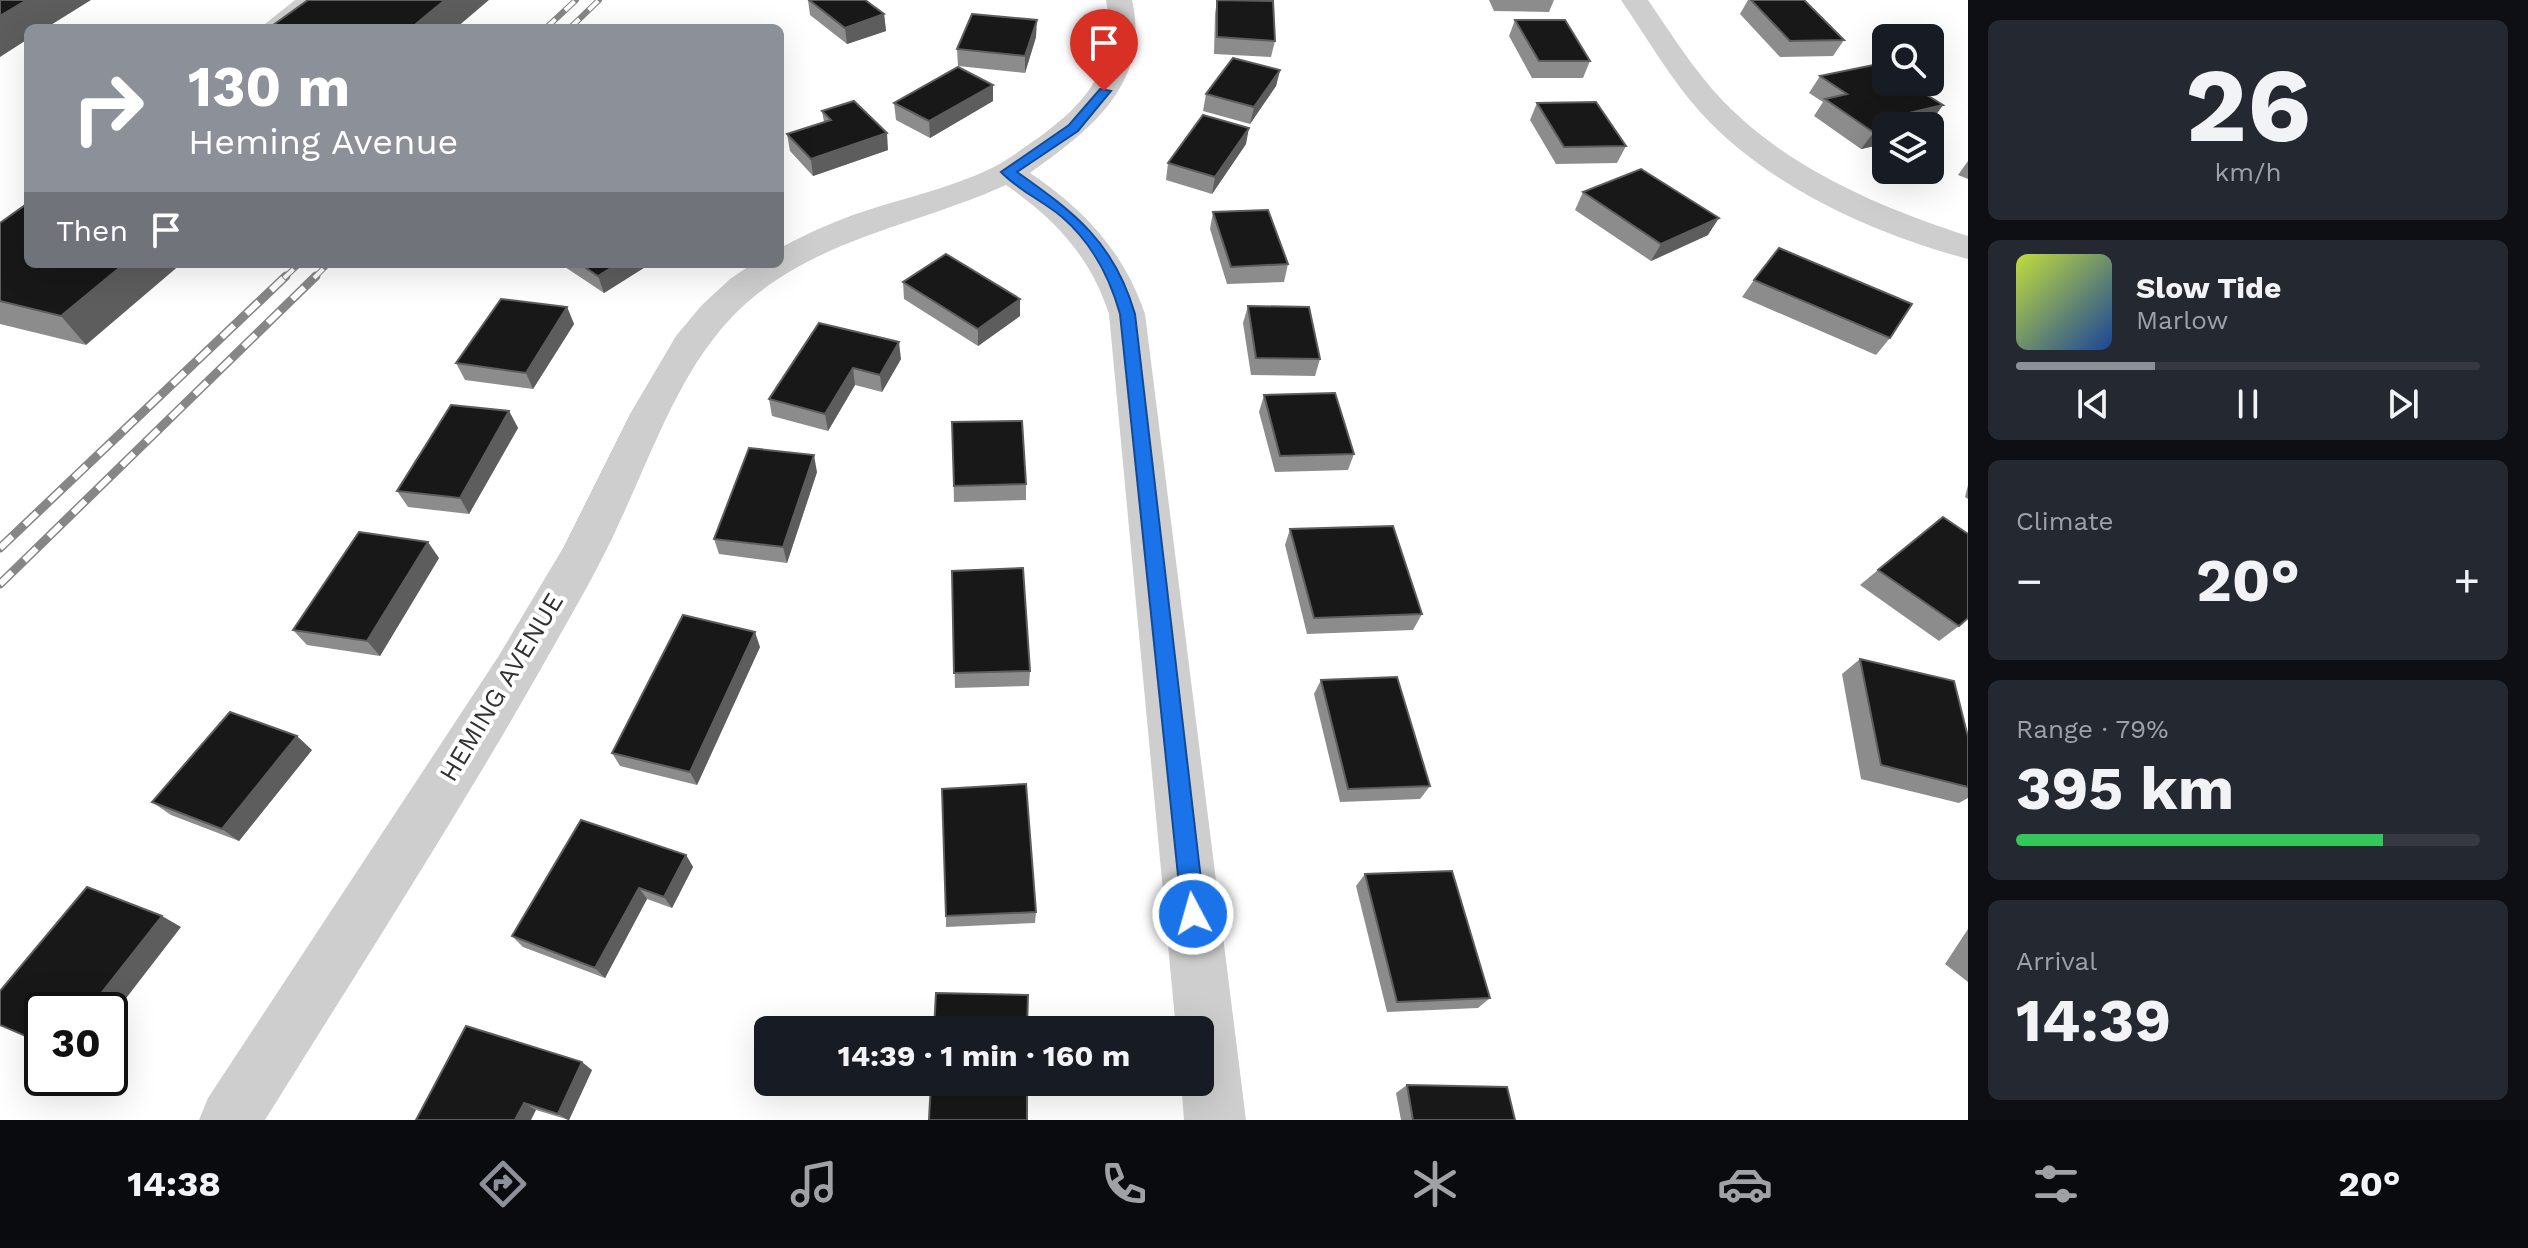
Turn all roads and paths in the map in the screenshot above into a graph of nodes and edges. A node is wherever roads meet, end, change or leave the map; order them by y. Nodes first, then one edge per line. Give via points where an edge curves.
1 (307, 0) edge
2 (1119, 0) edge
3 (1634, 0) edge
4 (274, 24) edge
5 (1008, 172) junction
6 (1968, 248) edge
7 (784, 260) edge
8 (772, 268) edge
9 (230, 1120) edge
10 (1215, 1120) edge

1 - 4 lane
2 - 5 street, HEMING AVENUE via 1124,50 1115,76 1074,128
3 - 6 street via 1703,96 1750,141 1822,187
5 - 7 street, HEMING AVENUE via 848,228
5 - 10 street via 1068,215 1099,250 1127,314
8 - 9 street, HEMING AVENUE via 716,311 670,372 596,526 515,671

